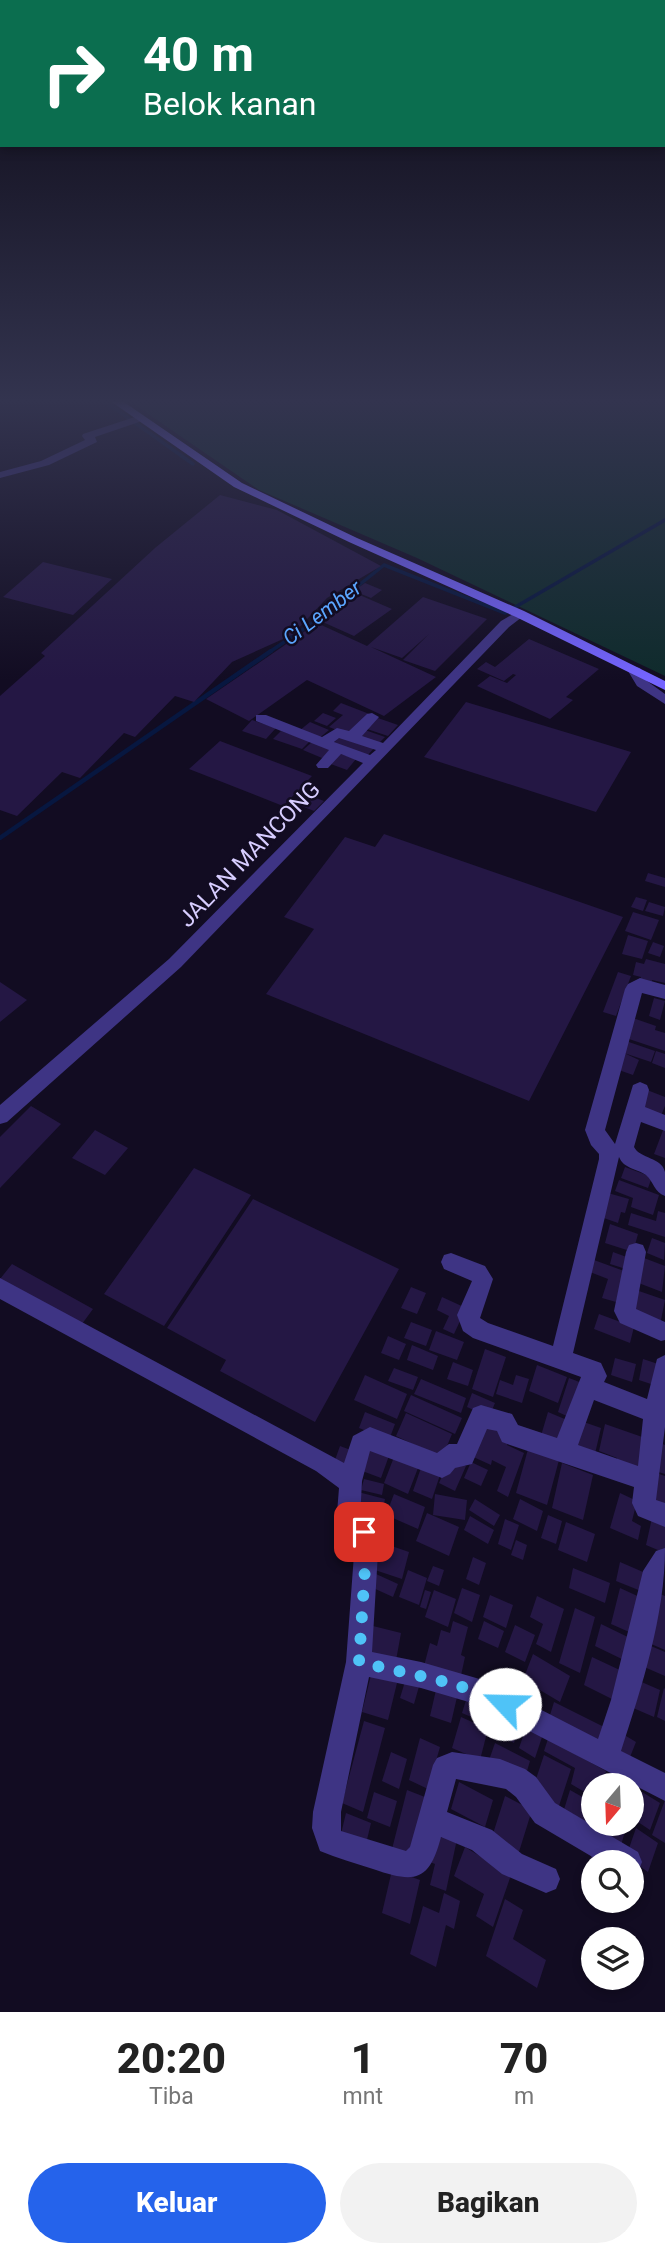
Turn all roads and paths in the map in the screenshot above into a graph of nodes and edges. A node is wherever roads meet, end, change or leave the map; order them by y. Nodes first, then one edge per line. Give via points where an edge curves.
1 (253, 492) edge
2 (513, 614) junction
3 (635, 671) junction
4 (665, 686) edge
5 (665, 700) edge
6 (372, 717) dead end
7 (261, 718) dead end
8 (352, 737) junction
9 (331, 746) junction
10 (384, 748) junction
11 (371, 761) junction
12 (323, 765) dead end
13 (665, 992) edge
14 (640, 1090) dead end
15 (633, 1111) junction
16 (0, 1116) edge
17 (665, 1124) edge
18 (665, 1187) edge
19 (636, 1252) dead end
20 (452, 1262) dead end
21 (0, 1287) edge
22 (664, 1332) edge
23 (561, 1359) junction
24 (665, 1366) edge
25 (588, 1387) junction
26 (655, 1413) junction
27 (564, 1451) junction
28 (646, 1480) junction
29 (350, 1482) junction
30 (665, 1515) edge
31 (665, 1560) edge
32 (359, 1662) junction
33 (605, 1757) junction
34 (665, 1787) edge
35 (430, 1819) junction
36 (610, 1850) edge
37 (546, 1880) dead end

1 - 2 street
2 - 3 street
2 - 10 street, JALAN MANCONG
3 - 4 street
3 - 5 street via 642,683
6 - 8 street
7 - 9 street
8 - 9 street via 336,732
8 - 10 street
9 - 11 street
9 - 12 street
10 - 11 street, JALAN MANCONG
11 - 16 street, JALAN MANCONG via 175,963
13 - 23 street via 640,985 634,989 595,1130 609,1158
14 - 15 street
15 - 17 street
15 - 18 street via 626,1154 654,1170
19 - 22 street via 625,1311
20 - 23 street via 483,1279 468,1315 471,1324
21 - 29 street via 324,1463
23 - 25 street via 595,1373
24 - 26 street
25 - 26 street
25 - 27 street
26 - 28 street
27 - 28 street
27 - 29 street via 510,1434 504,1422 481,1416 464,1457 449,1456 442,1466 370,1438 361,1444
28 - 30 street via 646,1508
29 - 32 street via 348,1526 367,1536
31 - 33 street via 655,1571 624,1700
32 - 33 street via 483,1693
32 - 35 street via 327,1812 330,1841 411,1865 422,1855
33 - 34 street
35 - 36 street via 447,1768 500,1773 526,1787 545,1814
35 - 37 street via 481,1840 512,1864

